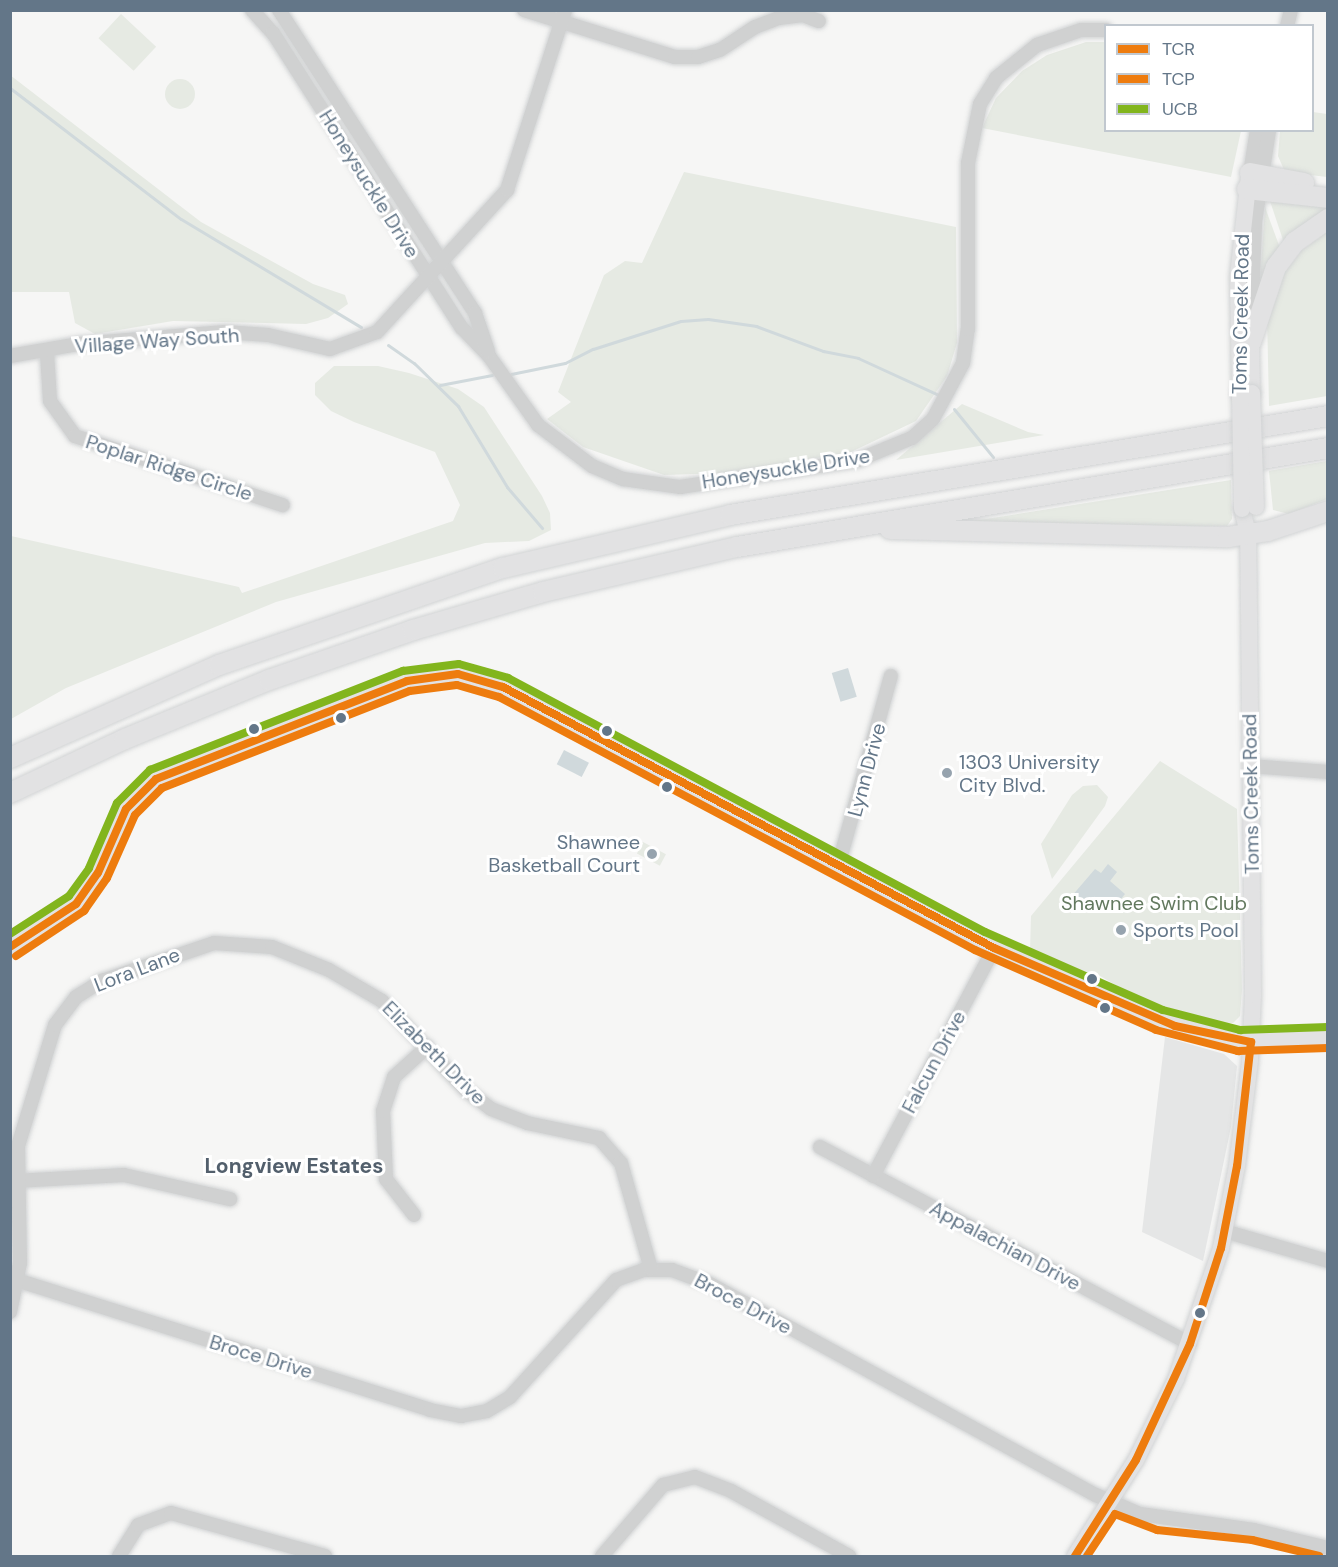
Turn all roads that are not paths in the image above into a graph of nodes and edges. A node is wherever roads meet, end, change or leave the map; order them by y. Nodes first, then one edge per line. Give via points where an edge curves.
1 (252, 10) edge
2 (279, 10) edge
3 (524, 10) edge
4 (563, 17) edge
5 (819, 21) dead end
6 (1104, 30) edge
7 (1257, 132) edge
8 (1268, 132) edge
9 (1255, 182) junction
10 (1328, 186) edge
11 (1328, 198) edge
12 (1328, 219) edge
13 (444, 262) junction
14 (429, 278) junction
15 (1251, 342) junction
16 (47, 353) junction
17 (12, 355) edge
18 (489, 356) junction
19 (1246, 393) junction
20 (1328, 416) edge
21 (1328, 448) edge
22 (283, 505) dead end
23 (1328, 511) edge
24 (848, 527) junction
25 (1248, 534) junction
26 (891, 676) dead end
27 (10, 758) edge
28 (1251, 766) junction
29 (1328, 772) edge
30 (10, 794) edge
31 (839, 863) junction
32 (204, 945) joint
33 (10, 947) edge
34 (994, 948) junction
35 (1328, 1037) edge
36 (1251, 1042) junction
37 (427, 1047) junction
38 (820, 1147) dead end
39 (873, 1176) junction
40 (15, 1181) junction
41 (230, 1198) dead end
42 (414, 1215) dead end
43 (1224, 1231) junction
44 (1328, 1261) edge
45 (651, 1269) junction
46 (14, 1280) edge
47 (10, 1312) edge
48 (1190, 1344) junction
49 (1111, 1501) junction
50 (1328, 1548) edge
51 (828, 1552) edge
52 (118, 1557) edge
53 (325, 1557) edge
54 (602, 1557) edge
55 (849, 1557) edge
56 (1075, 1557) edge

1 - 14 street, Honeysuckle Drive via 273,33
2 - 13 street, Honeysuckle Drive
3 - 4 street
4 - 5 street via 675,57 698,57 779,18 802,15
4 - 13 street, Village Way South via 515,173 499,202
6 - 18 street, Honeysuckle Drive via 1081,30 1037,45 996,78 980,104 968,163 968,329 963,363 939,411 912,438 858,460 680,487 623,479 592,466 546,432
7 - 9 street, Toms Creek Road
8 - 9 street, Toms Creek Road
9 - 10 highway
9 - 11 highway
9 - 15 street, Toms Creek Road
9 - 19 main road, Toms Creek Road via 1238,276
12 - 15 highway via 1295,242 1276,267
13 - 14 street, Village Way South
13 - 18 street, Honeysuckle Drive via 475,313
14 - 16 street, Village Way South via 389,322 347,346 330,349 268,335 225,332 79,344
14 - 18 street, Honeysuckle Drive via 462,328
15 - 19 main road, Toms Creek Road
16 - 17 street, Village Way South
16 - 22 street, Poplar Ridge Circle via 50,401 75,436
19 - 25 main road, Toms Creek Road, bridge
20 - 27 highway via 730,515 503,568 229,661
21 - 24 highway
23 - 25 highway
24 - 25 highway via 1059,536
24 - 30 highway via 613,574 413,630 198,708
25 - 28 main road, Toms Creek Road
26 - 31 street, Lynn Drive
28 - 29 street
28 - 36 main road, Toms Creek Road
31 - 33 main road via 503,687 466,676 436,675 365,697 156,779 126,809 98,873 76,903
31 - 34 main road
32 - 37 street, Elizabeth Drive via 265,945 329,970 382,1001
32 - 40 street, Lora Lane via 102,981 76,998 61,1014 31,1095 18,1146
34 - 36 main road via 1175,1026
34 - 39 street, Falcun Drive
35 - 36 main road
36 - 43 main road, Toms Creek Road
37 - 42 street via 394,1077 383,1111 386,1179
37 - 45 street, Elizabeth Drive via 491,1109 527,1123 589,1132 608,1146 621,1163
38 - 39 street, Appalachian Drive
39 - 48 street, Appalachian Drive
40 - 41 street via 124,1175
40 - 46 street, Lora Lane
43 - 44 street
43 - 48 main road, Toms Creek Road
45 - 46 street, Broce Drive via 624,1276 604,1288 510,1397 487,1411 461,1416 430,1410
45 - 49 street, Broce Drive via 678,1271 710,1284
46 - 47 street, Lora Lane
48 - 49 main road, Toms Creek Road via 1156,1423
49 - 50 street, Broce Drive via 1159,1520 1254,1530
49 - 56 main road, Toms Creek Road
51 - 54 street via 720,1486 695,1477 677,1479 655,1493
51 - 55 street
52 - 53 street via 138,1525 160,1514 197,1517

